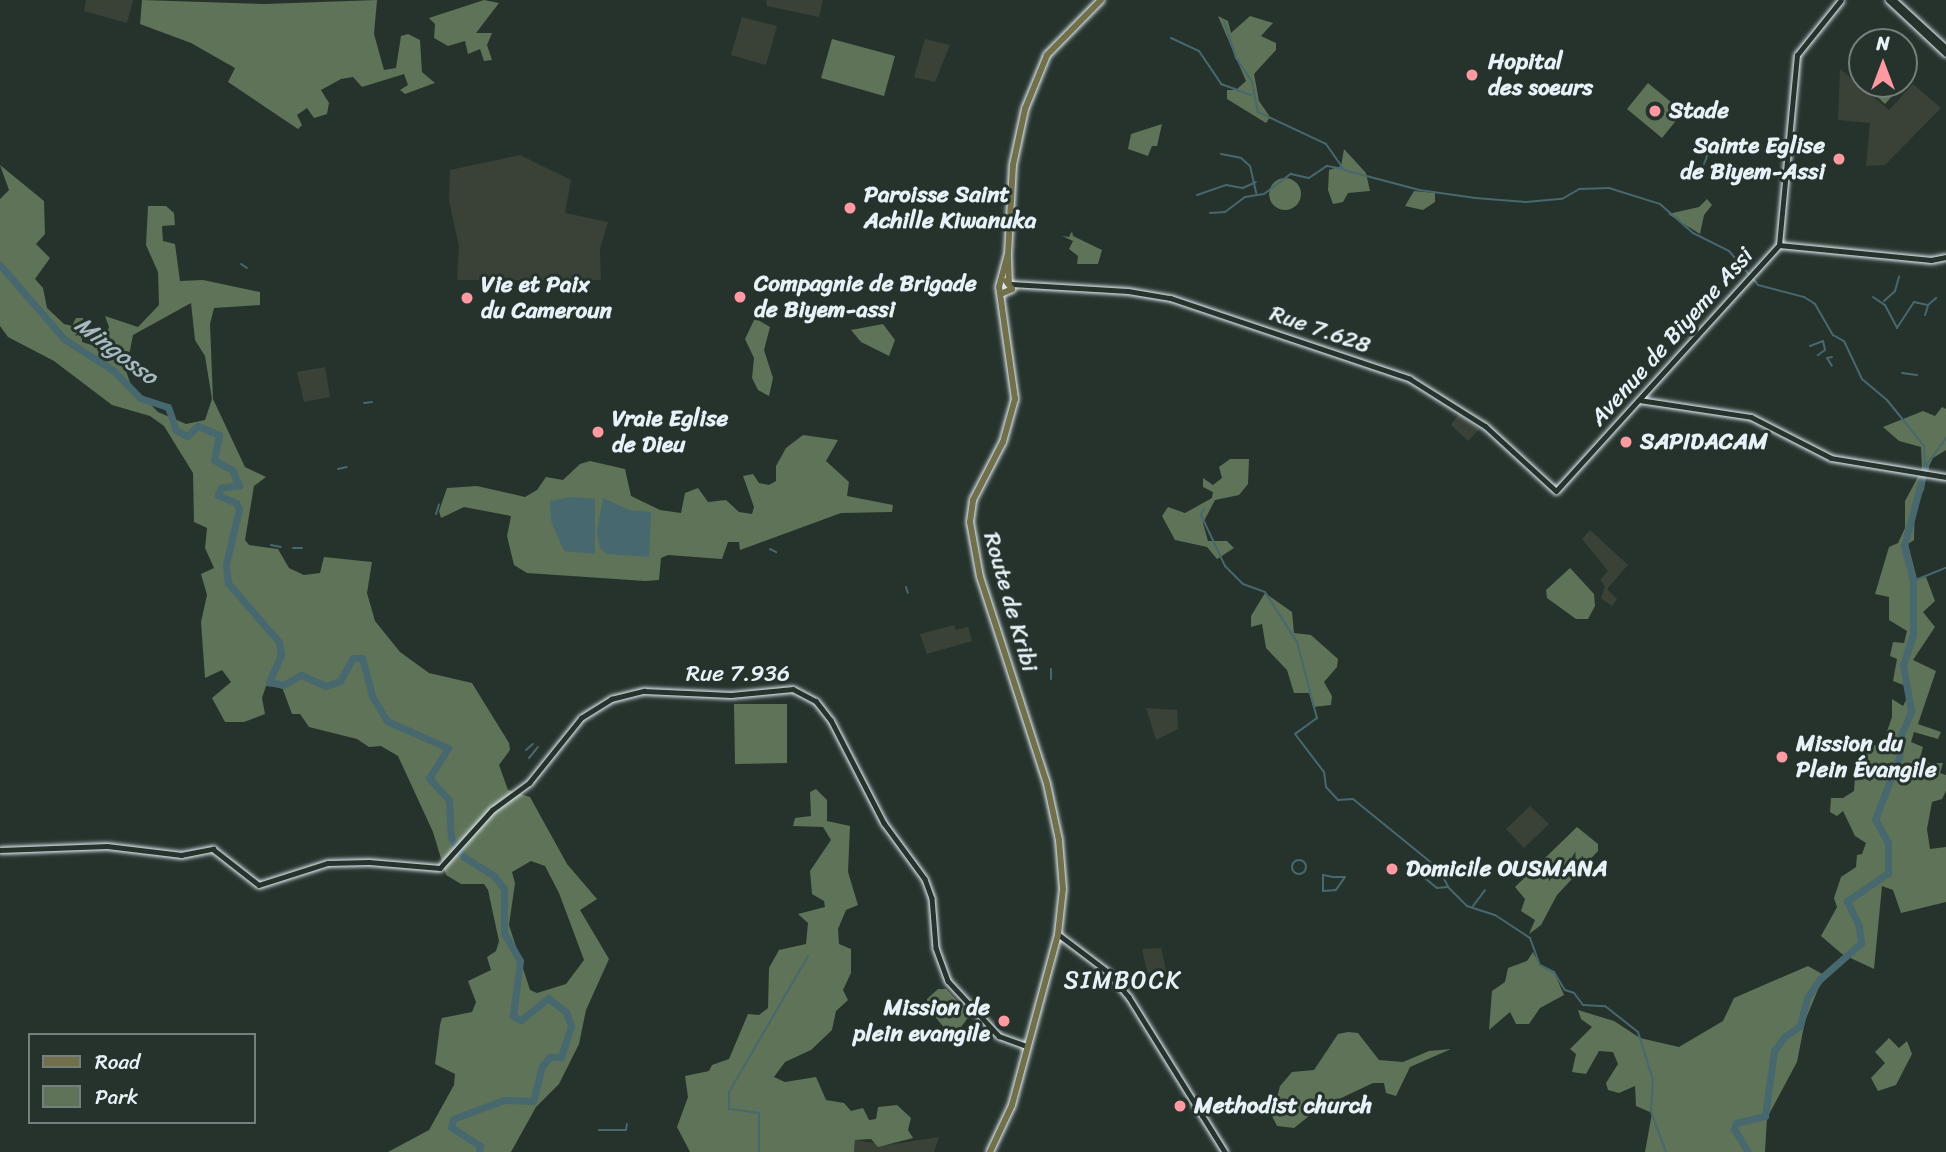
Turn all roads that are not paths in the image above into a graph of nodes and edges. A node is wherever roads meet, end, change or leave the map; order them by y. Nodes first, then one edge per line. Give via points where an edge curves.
1 (1101, 0) edge
2 (1841, 0) edge
3 (1888, 0) edge
4 (1894, 0) edge
5 (1946, 48) edge
6 (1946, 54) edge
7 (1779, 245) junction
8 (1946, 257) edge
9 (1007, 288) junction
10 (1639, 400) junction
11 (1946, 477) edge
12 (1556, 491) joint
13 (0, 850) edge
14 (1058, 934) junction
15 (1027, 1046) junction
16 (990, 1152) edge
17 (1225, 1152) edge

1 - 9 main road, Route de Kribi via 1047,55 1035,78 1013,165
2 - 7 main road, Avenue de Biyeme Assi via 1797,54
3 - 6 main road
4 - 5 main road
7 - 8 street via 1931,260
7 - 10 main road, Avenue de Biyeme Assi
9 - 12 main road, Rue 7.628 via 1118,290 1170,298 1409,379 1485,426
9 - 14 main road, Route de Kribi via 1004,313 1015,376 1013,408 1003,442 974,500 970,522 980,577 1055,817 1063,889
10 - 11 main road via 1751,417 1831,458
10 - 12 main road, Avenue de Biyeme Assi
13 - 15 street, Rue 7.936 via 107,846 181,855 213,849 258,885 319,865 433,869 455,857 492,810 529,783 581,718 611,699 644,691 801,692 816,701 831,720 884,823 929,886 936,948 948,981 990,1029 1009,1042
14 - 15 main road, Route de Kribi
14 - 17 street via 1108,972 1129,997
15 - 16 main road, Route de Kribi via 1009,1115

